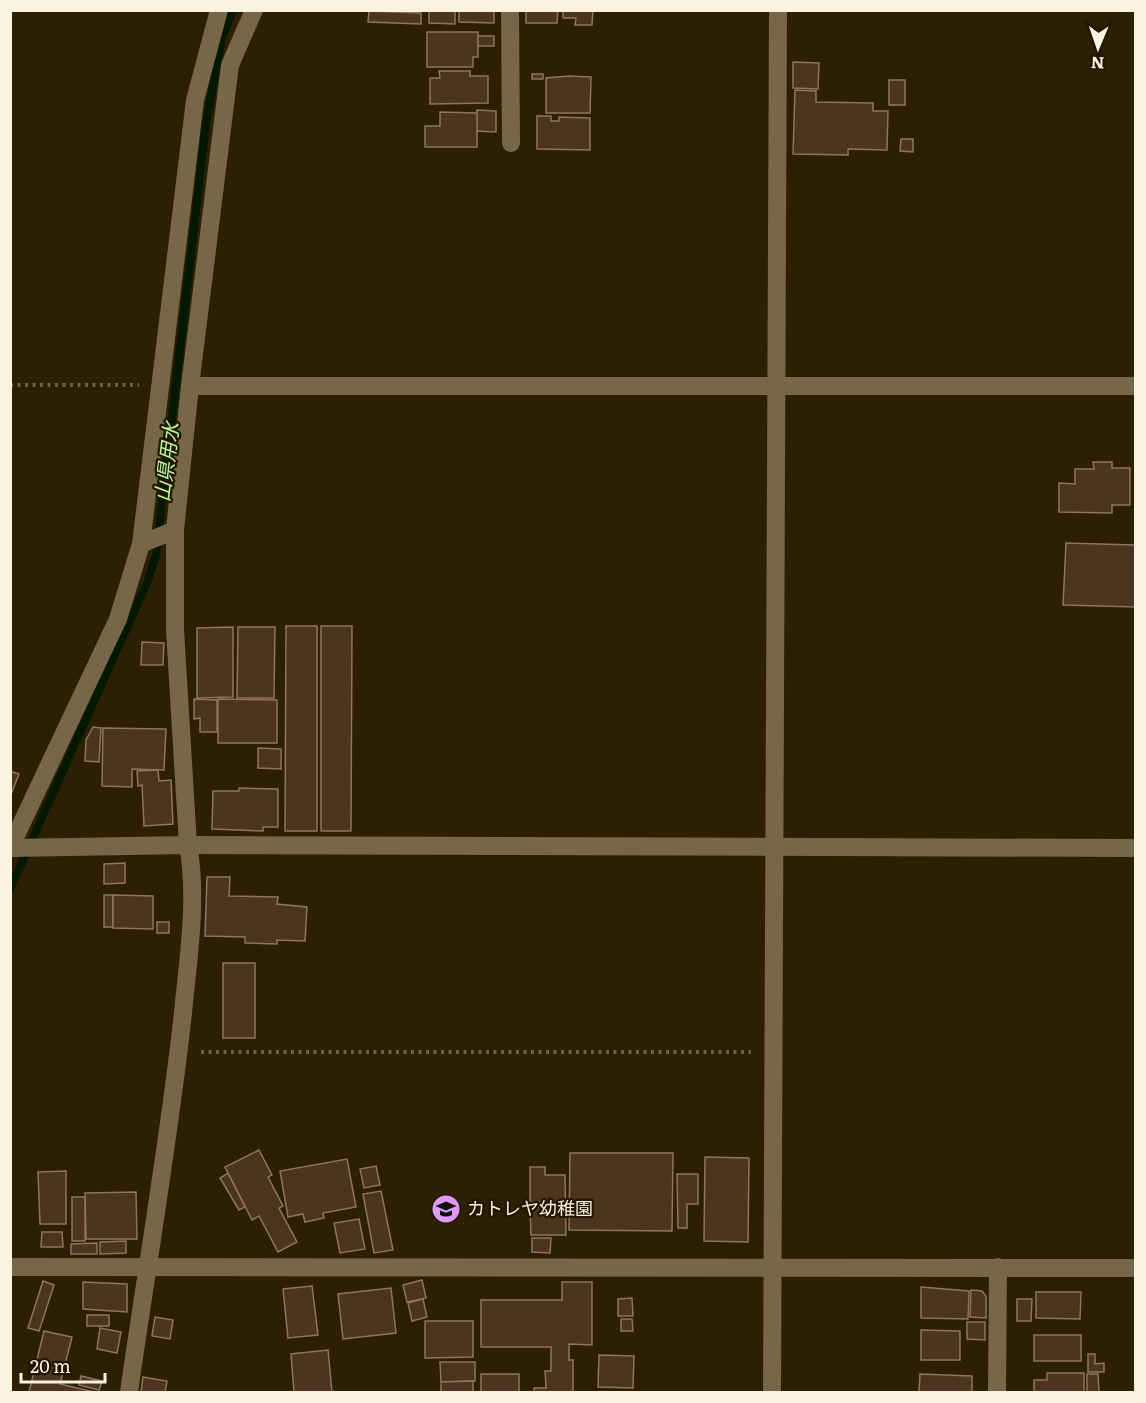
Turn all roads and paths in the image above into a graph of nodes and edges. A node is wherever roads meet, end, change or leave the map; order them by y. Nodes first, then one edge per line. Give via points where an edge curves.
1 (219, 10) edge
2 (254, 10) edge
3 (510, 10) edge
4 (778, 10) edge
5 (512, 142) dead end
6 (778, 384) junction
7 (10, 385) edge
8 (163, 385) junction
9 (190, 386) junction
10 (1136, 386) edge
11 (175, 530) junction
12 (141, 544) junction
13 (188, 845) junction
14 (773, 847) junction
15 (1136, 848) edge
16 (178, 1052) junction
17 (773, 1052) junction
18 (772, 1266) junction
19 (10, 1267) edge
20 (998, 1267) junction
21 (1136, 1268) edge
22 (147, 1269) junction
23 (129, 1392) edge
24 (772, 1392) edge
25 (998, 1392) edge

1 - 8 street via 195,100
2 - 9 street via 230,65
3 - 5 street
4 - 6 street
6 - 9 street
6 - 10 street
6 - 14 street
7 - 8 path
8 - 12 street
9 - 11 street
11 - 12 street
11 - 13 street via 175,630
12 - 13 street via 118,619 10,848
13 - 14 street
13 - 16 street via 189,947
14 - 15 street
14 - 17 street
16 - 17 path
16 - 22 street
17 - 18 street
18 - 20 street
18 - 22 street
18 - 24 street
19 - 22 street
20 - 21 street
20 - 25 street
22 - 23 street

